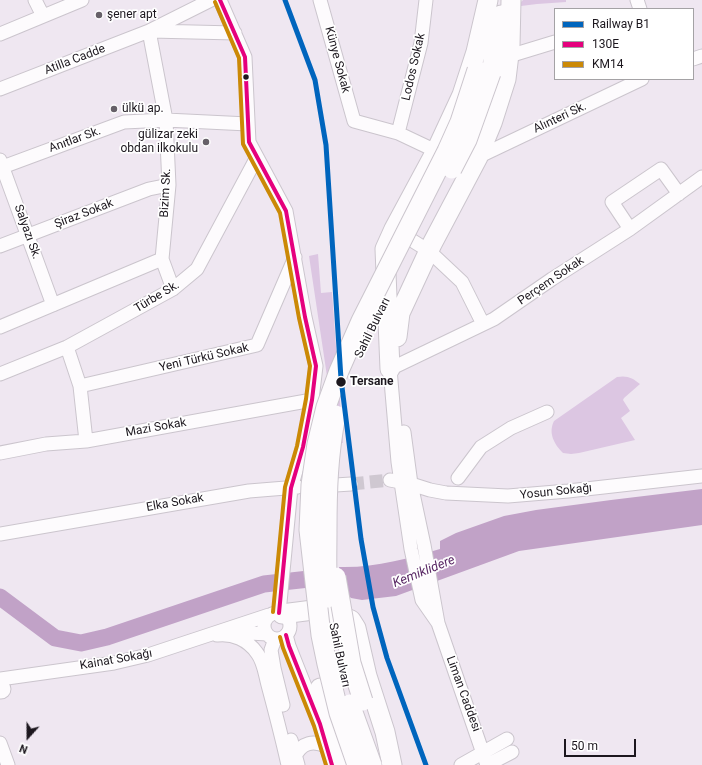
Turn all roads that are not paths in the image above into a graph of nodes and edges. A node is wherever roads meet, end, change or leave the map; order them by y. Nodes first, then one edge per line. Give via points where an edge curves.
1 (35, 0) edge
2 (82, 0) edge
3 (210, 0) edge
4 (220, 0) edge
5 (320, 0) edge
6 (426, 0) edge
7 (488, 0) edge
8 (511, 3) edge
9 (43, 16) junction
10 (149, 31) junction
11 (235, 33) junction
12 (0, 34) edge
13 (554, 42) edge
14 (509, 56) junction
15 (484, 72) junction
16 (640, 80) edge
17 (0, 89) edge
18 (166, 120) junction
19 (248, 124) junction
20 (398, 133) junction
21 (436, 152) junction
22 (256, 157) junction
23 (478, 157) junction
24 (1, 165) edge
25 (702, 177) edge
26 (169, 185) junction
27 (679, 194) junction
28 (394, 229) junction
29 (630, 229) junction
30 (28, 235) junction
31 (0, 246) edge
32 (429, 251) junction
33 (295, 257) junction
34 (162, 259) junction
35 (173, 289) junction
36 (53, 305) junction
37 (483, 324) junction
38 (0, 327) edge
39 (67, 347) junction
40 (394, 367) junction
41 (0, 374) edge
42 (80, 386) junction
43 (312, 400) junction
44 (547, 412) dead end
45 (86, 440) junction
46 (0, 453) edge
47 (702, 476) edge
48 (458, 478) dead end
49 (401, 482) junction
50 (350, 484) tunnel mouth
51 (291, 488) junction
52 (318, 531) junction
53 (0, 534) edge
54 (428, 598) junction
55 (278, 611) junction
56 (276, 636) junction
57 (202, 638) junction
58 (29, 675) junction
59 (0, 679) edge
60 (0, 689) edge
61 (507, 739) dead end
62 (0, 743) edge
63 (327, 747) junction
64 (483, 752) junction
65 (512, 752) dead end
66 (294, 762) edge
67 (8, 765) edge
68 (332, 765) edge
69 (342, 765) edge
70 (357, 765) edge
71 (372, 765) edge
72 (388, 765) edge
73 (392, 765) edge
74 (461, 765) edge
75 (487, 765) edge

1 - 9 street
2 - 9 street
3 - 10 street, Atilla Cadde
4 - 11 street
5 - 20 street, Künye Sokak via 354,121
6 - 20 street, Lodos Sokak via 421,43
7 - 15 highway, Sahil Bulvarı via 483,51
7 - 21 highway via 476,52 462,95
8 - 14 highway
8 - 15 highway, Sahil Bulvarı via 502,12
9 - 12 street
10 - 11 street, Atilla Cadde
10 - 17 street, Atilla Cadde
10 - 18 street, Bizim Sk.
11 - 19 street via 245,57
13 - 14 street
14 - 23 highway via 506,80
15 - 52 highway, Sahil Bulvarı, bridge via 361,321 339,371 326,407 311,485
16 - 23 street, Alınteri Sk.
18 - 19 street, Anıtlar Sk.
18 - 24 street, Anıtlar Sk. via 124,122
18 - 26 street, Bizim Sk.
19 - 22 street via 249,142
20 - 21 street
21 - 28 highway
22 - 33 street via 286,211
22 - 35 street, Türbe Sk. via 197,269
23 - 32 highway
24 - 30 street, Salyazı Sk.
25 - 27 street, Perçem Sokak
26 - 30 street, Şiraz Sokak via 149,189
26 - 34 street, Bizim Sk.
27 - 29 street, Perçem Sokak
27 - 29 street via 661,169 612,202
28 - 32 street
28 - 40 highway via 385,249
29 - 37 street, Perçem Sokak
30 - 31 street, Şiraz Sokak
30 - 36 street, Salyazı Sk.
32 - 37 street via 462,282
32 - 40 highway via 400,313
33 - 42 street, Yeni Türkü Sokak via 257,345
33 - 43 street via 316,366
34 - 35 street, Bizim Sk.
34 - 36 street
35 - 39 street, Türbe Sk.
36 - 38 street
37 - 40 street, Perçem Sokak
39 - 41 street, Türbe Sk.
39 - 42 street
40 - 49 street, Liman Caddesi
42 - 45 street
43 - 45 street, Mazi Sokak
43 - 51 street via 303,447
44 - 48 street via 511,428 481,447
45 - 46 street, Mazi Sokak via 46,444
47 - 49 street, Yosun Sokağı via 508,496 446,493
49 - 54 street, Liman Caddesi via 411,550
49 - 54 street, Liman Caddesi via 424,545
50 - 51 street, Elka Sokak
51 - 53 street, Elka Sokak via 249,490
51 - 55 street
52 - 69 highway, bridge via 306,552 309,637 320,688
52 - 70 highway, Sahil Bulvarı, bridge via 321,635 340,713
52 - 71 highway, Sahil Bulvarı, bridge via 326,557 336,648 347,695
52 - 72 highway, bridge via 340,597 351,663 375,737
54 - 64 street, Liman Caddesi
55 - 56 street via 286,616 290,627
55 - 56 street via 264,622 264,631
55 - 57 street
55 - 73 highway via 313,610 335,613 351,620 356,628
56 - 57 street via 227,632
56 - 63 street via 289,646
56 - 66 street via 272,650 274,668
57 - 58 street, Kainat Sokağı via 134,658
57 - 66 street via 222,635 236,637 248,642 258,654
58 - 59 street, Kainat Sokağı
58 - 60 street
61 - 64 street
62 - 67 street
63 - 66 street via 308,743 300,747
63 - 68 street
64 - 74 street
64 - 75 street, Liman Caddesi
65 - 75 street

